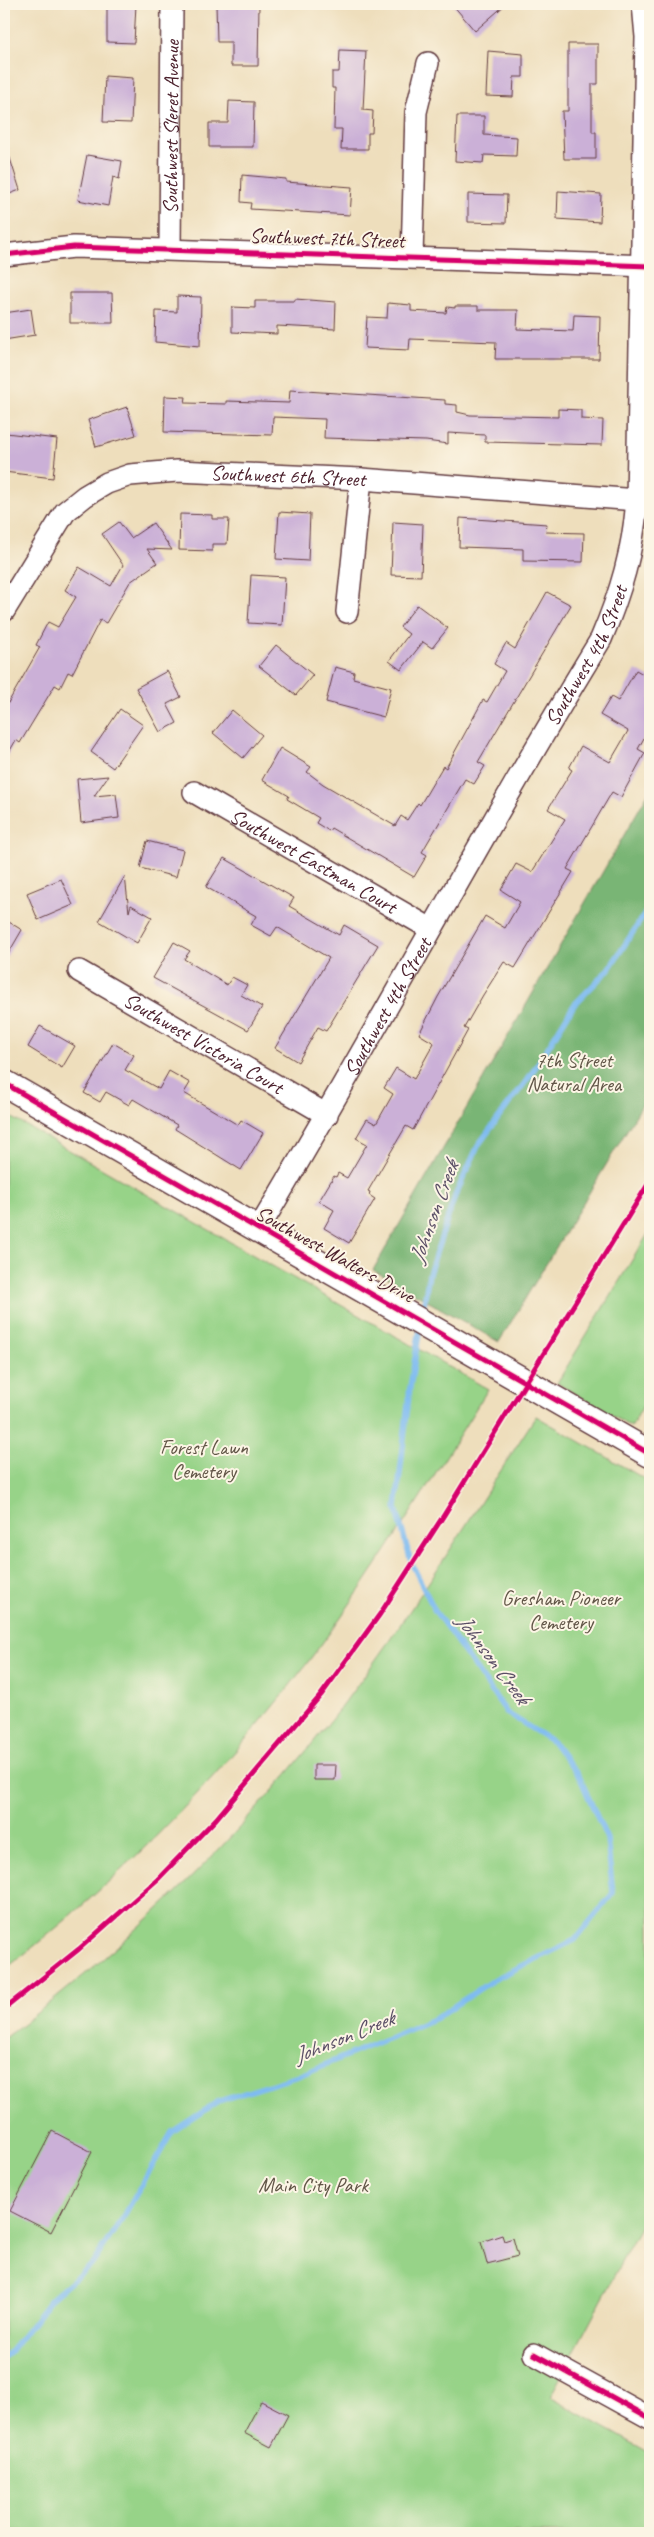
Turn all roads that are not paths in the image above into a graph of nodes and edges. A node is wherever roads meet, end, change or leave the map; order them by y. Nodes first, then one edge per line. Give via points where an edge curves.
1 (172, 4) edge
2 (643, 4) edge
3 (428, 63) dead end
4 (170, 249) junction
5 (4, 255) edge
6 (412, 257) junction
7 (646, 266) edge
8 (361, 479) junction
9 (637, 500) junction
10 (10, 584) edge
11 (4, 611) edge
12 (347, 612) dead end
13 (194, 792) dead end
14 (431, 929) junction
15 (79, 971) dead end
16 (4, 1084) edge
17 (327, 1114) junction
18 (258, 1230) junction
19 (650, 1454) edge
20 (534, 2354) dead end
21 (650, 2418) edge

1 - 4 street, Southwest Sleret Avenue
2 - 7 street, Southwest 4th Street via 646,37
3 - 6 street via 416,112
4 - 5 street, Southwest 7th Street via 74,247
4 - 6 street, Southwest 7th Street
6 - 7 street, Southwest 7th Street
7 - 9 street, Southwest 4th Street
8 - 9 street, Southwest 6th Street
8 - 10 street, Southwest 6th Street via 177,471 130,475 107,483 65,512
8 - 12 street
9 - 14 street, Southwest 4th Street via 626,572 601,639
10 - 11 street, Southwest 6th Street
13 - 14 street, Southwest Eastman Court
14 - 17 street, Southwest 4th Street
15 - 17 street, Southwest Victoria Court
16 - 18 street, Southwest Walters Drive
17 - 18 street, Southwest 4th Street
18 - 19 street, Southwest Walters Drive
20 - 21 street

